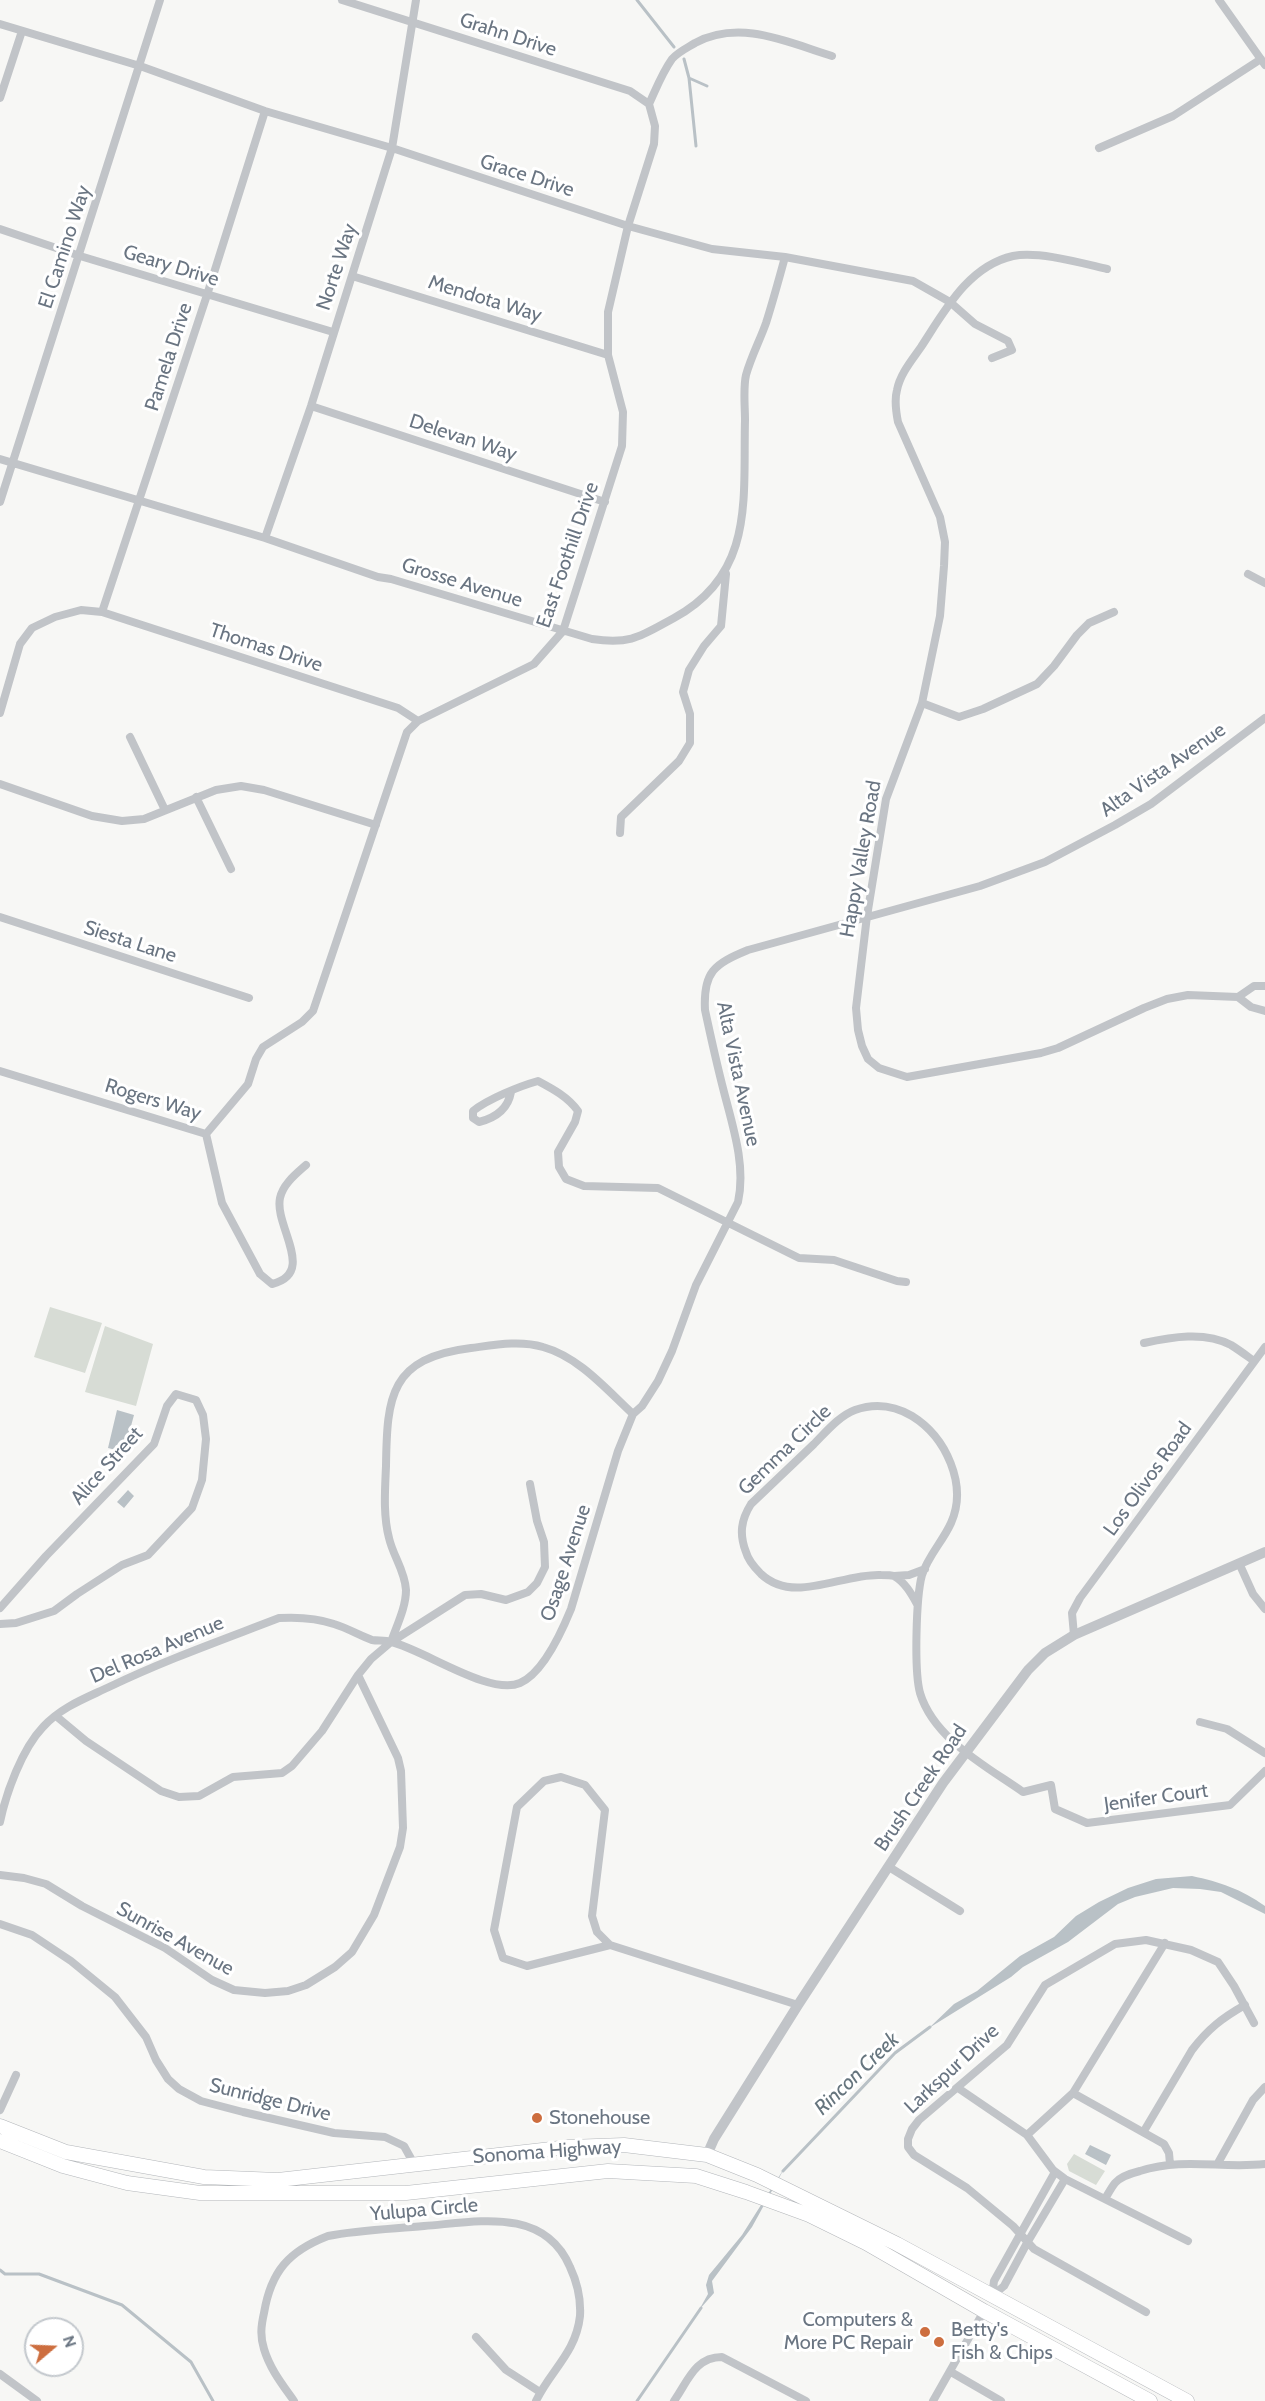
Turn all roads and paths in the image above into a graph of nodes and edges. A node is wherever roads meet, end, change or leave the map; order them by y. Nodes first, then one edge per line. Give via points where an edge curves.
1 (160, 0) edge
2 (342, 0) edge
3 (416, 0) edge
4 (1219, 0) edge
5 (413, 22) junction
6 (0, 24) edge
7 (22, 31) junction
8 (832, 56) dead end
9 (1263, 62) edge
10 (140, 66) junction
11 (0, 98) edge
12 (649, 104) junction
13 (265, 111) junction
14 (392, 148) junction
15 (1098, 148) dead end
16 (628, 226) junction
17 (0, 228) edge
18 (80, 256) junction
19 (785, 257) junction
20 (1107, 269) dead end
21 (352, 276) junction
22 (207, 295) junction
23 (950, 302) junction
24 (333, 332) junction
25 (608, 355) junction
26 (992, 358) dead end
27 (311, 406) junction
28 (0, 459) edge
29 (14, 463) junction
30 (139, 500) junction
31 (0, 502) edge
32 (605, 502) junction
33 (265, 538) junction
34 (727, 567) junction
35 (1248, 574) dead end
36 (1265, 583) edge
37 (102, 612) junction
38 (1114, 612) dead end
39 (563, 631) junction
40 (922, 703) junction
41 (0, 712) edge
42 (1265, 718) edge
43 (418, 721) junction
44 (130, 737) dead end
45 (0, 784) edge
46 (196, 797) junction
47 (165, 810) junction
48 (376, 825) junction
49 (621, 833) dead end
50 (231, 869) dead end
51 (867, 916) junction
52 (0, 917) edge
53 (1265, 986) edge
54 (1238, 997) junction
55 (249, 998) dead end
56 (1265, 1011) edge
57 (0, 1071) edge
58 (511, 1092) dead end
59 (206, 1134) junction
60 (306, 1165) dead end
61 (729, 1223) junction
62 (906, 1282) dead end
63 (1144, 1343) dead end
64 (1265, 1347) edge
65 (1254, 1361) junction
66 (633, 1414) junction
67 (530, 1484) dead end
68 (1265, 1552) edge
69 (1239, 1563) junction
70 (924, 1569) junction
71 (894, 1576) junction
72 (917, 1604) junction
73 (0, 1608) edge
74 (1265, 1610) edge
75 (0, 1624) edge
76 (1074, 1635) junction
77 (391, 1642) junction
78 (358, 1675) junction
79 (56, 1716) junction
80 (1200, 1722) dead end
81 (966, 1752) junction
82 (1265, 1753) edge
83 (1265, 1771) edge
84 (0, 1822) edge
85 (890, 1867) junction
86 (0, 1875) edge
87 (960, 1911) dead end
88 (0, 1924) edge
89 (1166, 1943) junction
90 (610, 1945) junction
91 (798, 2005) junction
92 (1245, 2005) junction
93 (1254, 2023) dead end
94 (16, 2075) dead end
95 (1265, 2087) edge
96 (958, 2088) junction
97 (1073, 2093) junction
98 (0, 2110) edge
99 (0, 2126) edge
100 (1144, 2131) junction
101 (1027, 2135) junction
102 (0, 2141) edge
103 (707, 2155) junction
104 (1218, 2163) junction
105 (414, 2164) junction
106 (1170, 2164) junction
107 (1265, 2164) edge
108 (1055, 2172) junction
109 (696, 2176) junction
110 (1065, 2179) junction
111 (1105, 2199) junction
112 (1020, 2233) junction
113 (1188, 2241) dead end
114 (1027, 2242) junction
115 (992, 2296) junction
116 (984, 2311) junction
117 (1146, 2312) dead end
118 (476, 2337) dead end
119 (951, 2372) junction
120 (0, 2374) edge
121 (540, 2392) junction
122 (37, 2401) edge
123 (294, 2401) edge
124 (536, 2401) edge
125 (674, 2401) edge
126 (806, 2401) edge
127 (933, 2401) edge
128 (1001, 2401) edge
129 (1150, 2401) edge
130 (1187, 2401) edge

1 - 10 street, El Camino Way
2 - 5 street, Grahn Drive
3 - 5 street, Norte Way
4 - 9 street
5 - 12 street, Grahn Drive via 630,91
5 - 14 street, Norte Way
6 - 7 street, Grace Drive
7 - 10 street, Grace Drive
7 - 11 street
8 - 12 street via 747,32 722,32 674,57
9 - 15 street via 1173,116
10 - 13 street, Grace Drive
10 - 18 street, El Camino Way
12 - 16 street, East Foothill Drive via 655,126 654,144
13 - 14 street, Grace Drive
13 - 22 street, Pamela Drive
14 - 16 street, Grace Drive
14 - 21 street, Norte Way
16 - 19 street, Grace Drive via 711,249
16 - 25 street, East Foothill Drive via 608,312
17 - 18 street, Geary Drive
18 - 22 street, Geary Drive
18 - 29 street, El Camino Way
19 - 23 street, Grace Drive via 913,281
19 - 34 street, Grosse Avenue via 746,376 742,521
20 - 23 street, Happy Valley Road via 1045,256 1013,256 979,273
21 - 24 street, Norte Way
21 - 25 street, Mendota Way
22 - 24 street, Geary Drive
22 - 30 street, Pamela Drive
23 - 26 street, Grace Drive via 975,324 1008,341 1012,350
23 - 40 street, Happy Valley Road via 904,372 897,390 898,422 934,500 945,542 940,616
24 - 27 street, Norte Way
25 - 32 street, East Foothill Drive via 623,412 622,446
27 - 32 street, Delevan Way
27 - 33 street, Norte Way
28 - 29 street, Grosse Avenue
29 - 30 street, Grosse Avenue
29 - 31 street, El Camino Way
30 - 33 street, Grosse Avenue
30 - 37 street, Pamela Drive
32 - 39 street, East Foothill Drive
33 - 39 street, Grosse Avenue
34 - 39 street, Grosse Avenue via 710,591 680,615 639,637 616,643
34 - 49 street via 721,626 689,670 683,692 690,714 690,742 679,761 621,817
35 - 36 street
37 - 41 street, Thomas Drive via 81,610 32,628 20,644
37 - 43 street, Thomas Drive via 398,708
38 - 40 street via 1089,623 1037,684 959,717
39 - 43 street, East Foothill Drive via 534,664
40 - 51 street, Happy Valley Road via 886,799
42 - 51 street, Alta Vista Avenue via 1151,804 1045,862 980,886
43 - 48 street via 407,732
44 - 47 street
45 - 47 street via 92,816 122,821 144,819
46 - 47 street
46 - 48 street via 241,786
46 - 50 street
48 - 59 street via 313,1011 263,1047 248,1084
51 - 54 street, Happy Valley Road via 856,988 858,1030 868,1059 879,1068 907,1077 1058,1048 1167,999 1188,995
51 - 61 street, Alta Vista Avenue via 748,950 726,959 708,976 705,1010 741,1173 739,1196
52 - 55 street, Siesta Lane
53 - 54 street, Happy Valley Road via 1254,986
54 - 56 street, Happy Valley Road
57 - 59 street, Rogers Way
58 - 61 street via 538,1081 578,1111 558,1152 559,1167 566,1179 584,1186 658,1188
59 - 60 street, Rogers Way via 222,1203 260,1274 272,1284 290,1275 293,1262 279,1201 283,1188
61 - 62 street via 799,1258 834,1260
61 - 66 street, Alta Vista Avenue via 696,1285 658,1381
63 - 65 street via 1172,1337 1202,1337 1229,1344
64 - 65 street, Los Olivos Road
65 - 76 street, Los Olivos Road via 1080,1599 1072,1613
66 - 77 street, Osage Avenue via 561,1634 528,1677 506,1686 484,1681
66 - 77 street via 579,1365 541,1346 508,1344 461,1349 411,1368 397,1386 387,1418 385,1511 389,1539 406,1588
67 - 77 street via 544,1542 544,1567 537,1583 528,1592 506,1600 465,1595
68 - 69 street, Brush Creek Road
69 - 74 street
69 - 76 street, Brush Creek Road
70 - 71 street, Gemma Circle
70 - 71 street, Gemma Circle via 946,1533 956,1507 951,1463 944,1448 912,1417 884,1406 869,1406 844,1415 751,1504 743,1516 741,1534 754,1567 774,1585 787,1588 871,1574
70 - 72 street, Gemma Circle
71 - 72 street
72 - 81 street, Gemma Circle via 922,1697 933,1721
73 - 75 street, Alice Street via 154,1444 167,1406 176,1394 196,1400 203,1415 206,1439 202,1479 192,1508 148,1555 122,1565 54,1611
76 - 81 street, Brush Creek Road via 1045,1653 1028,1670
77 - 78 street
77 - 79 street, Del Rosa Avenue via 374,1640 332,1623 279,1618 155,1665 68,1706
78 - 79 street via 322,1731 292,1766 282,1773 233,1777 199,1796 179,1797 161,1791
78 - 86 street, Sunrise Avenue via 398,1758 403,1828 400,1847 374,1915 352,1952 306,1985 265,1993 234,1990 46,1884
79 - 84 street, Del Rosa Avenue via 42,1727 26,1752 5,1798
80 - 82 street via 1227,1729
81 - 83 street, Jenifer Court via 1023,1792 1051,1785 1055,1809 1087,1823 1230,1805
81 - 85 street, Brush Creek Road
85 - 87 street
85 - 91 street, Brush Creek Road
88 - 105 street, Sunridge Drive via 32,1935 115,1997 179,2090 201,2101 250,2114 334,2133 385,2137 404,2146
89 - 92 street, Larkspur Drive via 1218,1962
89 - 96 street, Larkspur Drive via 1146,1940 1115,1944 1045,1986 1008,2045
89 - 97 street
90 - 90 street via 597,1932 592,1917 605,1810 585,1785 561,1777 544,1781 517,1807 494,1930 503,1958 527,1966
90 - 91 street
91 - 103 street, Brush Creek Road
92 - 93 street, Larkspur Drive
92 - 100 street via 1220,2019 1197,2043
94 - 98 street
95 - 104 street via 1253,2100
96 - 101 street
96 - 112 street, Larkspur Drive via 919,2121 908,2139 908,2147 914,2155 967,2188
97 - 100 street
97 - 101 street
99 - 105 main road, Sonoma Highway via 66,2152 204,2177 278,2180
100 - 106 street via 1164,2144
101 - 108 street
102 - 109 main road, Sonoma Highway via 63,2166 127,2183 200,2193 406,2193 608,2171
103 - 105 main road, Sonoma Highway via 624,2145 568,2147
103 - 109 main road
103 - 115 main road, Sonoma Highway via 798,2194
104 - 106 street
104 - 107 street
106 - 111 street via 1133,2173 1116,2182
108 - 110 street
108 - 112 street
109 - 116 main road, Sonoma Highway via 790,2207 866,2244
110 - 111 street
110 - 114 street
111 - 113 street
112 - 114 street, Larkspur Drive
112 - 115 street via 994,2281
114 - 115 street via 1004,2286
114 - 117 street, Larkspur Drive
115 - 116 main road
115 - 130 main road, Sonoma Highway
116 - 119 street
116 - 129 main road, Sonoma Highway
118 - 121 street via 506,2370
119 - 127 street
119 - 128 street
120 - 122 street
121 - 123 street, Yulupa Circle via 574,2340 580,2316 575,2277 554,2242 528,2227 493,2220 346,2233 328,2236 297,2251 277,2272 267,2294 260,2332 272,2370
121 - 124 street, Yulupa Circle
125 - 126 street via 700,2363 709,2357 722,2357

